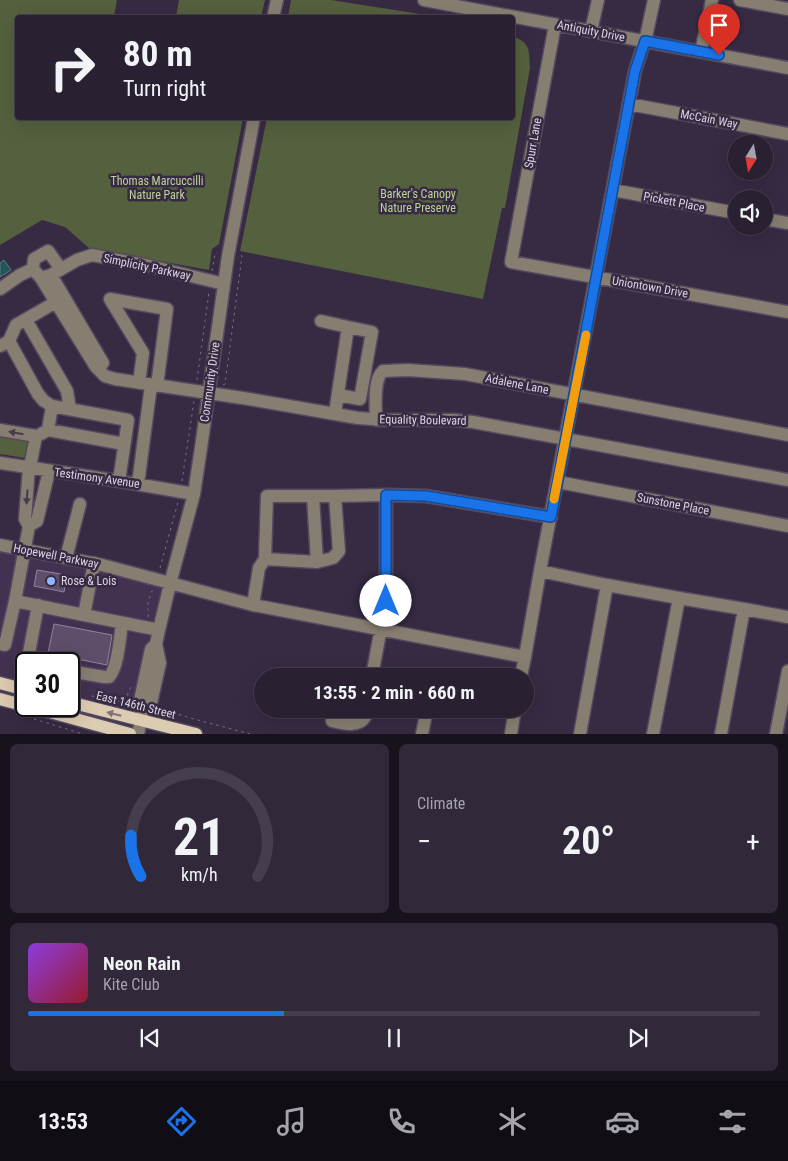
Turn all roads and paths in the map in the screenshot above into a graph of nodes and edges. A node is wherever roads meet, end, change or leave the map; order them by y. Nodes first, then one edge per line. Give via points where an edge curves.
1 (276, 0) edge
2 (424, 0) edge
3 (598, 0) edge
4 (654, 0) edge
5 (712, 0) edge
6 (740, 0) edge
7 (788, 9) edge
8 (274, 15) edge
9 (506, 15) edge
10 (515, 17) edge
11 (555, 24) junction
12 (591, 31) junction
13 (645, 41) junction
14 (701, 52) junction
15 (788, 68) edge
16 (629, 104) junction
17 (254, 120) edge
18 (788, 134) edge
19 (613, 190) junction
20 (728, 212) edge
21 (773, 220) edge
22 (788, 223) edge
23 (512, 262) joint
24 (47, 273) junction
25 (596, 277) junction
26 (224, 284) junction
27 (0, 289) edge
28 (56, 302) junction
29 (788, 312) edge
30 (26, 320) junction
31 (321, 321) dead end
32 (348, 327) junction
33 (4, 343) edge
34 (115, 379) junction
35 (149, 385) junction
36 (209, 393) junction
37 (574, 394) junction
38 (338, 395) junction
39 (52, 406) junction
40 (70, 409) junction
41 (335, 414) junction
42 (376, 420) junction
43 (0, 430) edge
44 (48, 430) junction
45 (788, 435) edge
46 (36, 436) junction
47 (566, 439) junction
48 (124, 444) junction
49 (0, 463) edge
50 (30, 467) junction
51 (49, 471) junction
52 (788, 480) edge
53 (119, 481) junction
54 (558, 482) junction
55 (138, 484) junction
56 (194, 494) junction
57 (386, 495) junction
58 (313, 496) junction
59 (334, 496) junction
60 (80, 504) dead end
61 (551, 517) junction
62 (30, 526) junction
63 (788, 526) edge
64 (0, 545) edge
65 (25, 550) junction
66 (66, 558) junction
67 (265, 559) junction
68 (317, 562) junction
69 (94, 563) junction
70 (540, 571) junction
71 (170, 584) junction
72 (607, 585) junction
73 (679, 598) junction
74 (15, 601) junction
75 (38, 605) junction
76 (253, 605) junction
77 (744, 609) junction
78 (84, 615) junction
79 (788, 617) edge
80 (5, 619) edge
81 (122, 623) junction
82 (159, 630) junction
83 (381, 630) junction
84 (0, 644) edge
85 (29, 652) edge
86 (524, 657) junction
87 (374, 668) edge
88 (522, 668) edge
89 (788, 671) edge
90 (80, 673) edge
91 (0, 683) edge
92 (15, 687) edge
93 (87, 695) dead end
94 (0, 699) edge
95 (80, 704) edge
96 (131, 704) dead end
97 (15, 705) edge
98 (158, 709) dead end
99 (142, 716) junction
100 (43, 717) edge
101 (57, 717) edge
102 (365, 718) edge
103 (425, 718) edge
104 (512, 718) edge
105 (332, 721) dead end
106 (83, 734) edge
107 (130, 734) edge
108 (138, 734) edge
109 (196, 734) edge
110 (250, 734) edge
111 (422, 734) edge
112 (511, 734) edge
113 (580, 734) edge
114 (653, 734) edge
115 (721, 734) edge
116 (776, 734) edge

1 - 8 street
2 - 9 street, Antiquity Drive
3 - 12 street
4 - 13 street
5 - 14 street
6 - 7 street
10 - 11 street, Antiquity Drive
11 - 12 street, Antiquity Drive
11 - 23 street, Spurr Lane
12 - 13 street, Antiquity Drive
13 - 14 street, Antiquity Drive
13 - 16 street
14 - 15 street, Antiquity Drive
16 - 18 street, McCain Way
16 - 19 street
17 - 26 street, Community Drive
19 - 20 street, Pickett Place
19 - 25 street
21 - 22 street
23 - 25 street, Uniontown Drive
24 - 26 street, Simplicity Parkway via 82,257 97,256
24 - 27 street, Simplicity Parkway via 20,276
24 - 28 street, Equality Boulevard
24 - 34 street
25 - 29 street, Uniontown Drive
25 - 37 street
26 - 36 street, Community Drive
28 - 30 street
28 - 34 street, Equality Boulevard via 100,372
30 - 33 street via 16,325
30 - 40 street via 67,391
31 - 32 street
32 - 38 street
32 - 38 street via 372,332 360,399
33 - 39 street via 38,394
34 - 35 street, Equality Boulevard
35 - 35 street via 167,310 110,299 143,353
35 - 36 street, Equality Boulevard
35 - 55 street
36 - 41 street, Equality Boulevard
36 - 56 street, Community Drive
37 - 42 street, Adalene Lane via 466,374 383,371 378,375
37 - 45 street, Adalene Lane
37 - 47 street
38 - 41 street
39 - 40 street
39 - 44 street
40 - 48 street via 128,420
41 - 42 street, Equality Boulevard
42 - 47 street, Equality Boulevard via 473,422
46 -> 43 street
44 - 46 street
44 - 48 street
46 - 50 street
47 - 52 street, Equality Boulevard
47 - 54 street
48 - 53 street
49 - 50 street, Testimony Avenue
50 - 51 street, Testimony Avenue
50 -> 62 street via 25,519
51 - 53 street, Testimony Avenue
51 - 62 street via 37,521
53 - 55 street, Testimony Avenue
54 - 61 street
54 - 63 street, Sunstone Place
55 - 56 street, Testimony Avenue
56 - 71 street, Community Drive
57 - 59 street
57 - 61 street via 426,496
57 - 83 street via 386,601
58 - 59 street
58 - 67 street via 267,496
58 - 68 street
59 - 68 street via 338,551 333,558
60 - 66 street
61 - 70 street
62 - 65 street
64 - 65 street, Hopewell Parkway
65 - 66 street, Hopewell Parkway
65 - 74 street
66 - 69 street, Hopewell Parkway
67 - 68 street
67 - 76 street via 259,568
69 - 71 street, Hopewell Parkway
69 - 78 street
70 - 72 street
70 - 86 street
71 - 76 street, Hopewell Parkway
71 - 82 street, Community Drive
72 - 73 street
72 - 113 street
73 - 77 street
73 - 114 street
74 - 75 street
74 - 80 street
75 - 78 street
75 - 85 street
76 - 83 street, Hopewell Parkway
77 - 79 street
77 - 115 street
78 - 81 street
80 - 84 street via 5,645
81 - 82 street
81 - 90 street via 113,673 109,677
82 - 99 street, Community Drive via 156,644 160,663 151,703
83 - 86 street, Hopewell Parkway
83 - 87 street
86 - 88 street
89 - 116 street
91 - 92 main road
93 - 96 path
94 - 97 main road
99 -> 95 main road, East 146th Street
98 - 110 path
99 - 108 street, Community Drive
99 - 109 main road, East 146th Street
100 - 106 path
101 - 107 main road
102 - 105 street via 352,724
103 - 111 street
104 - 112 street

